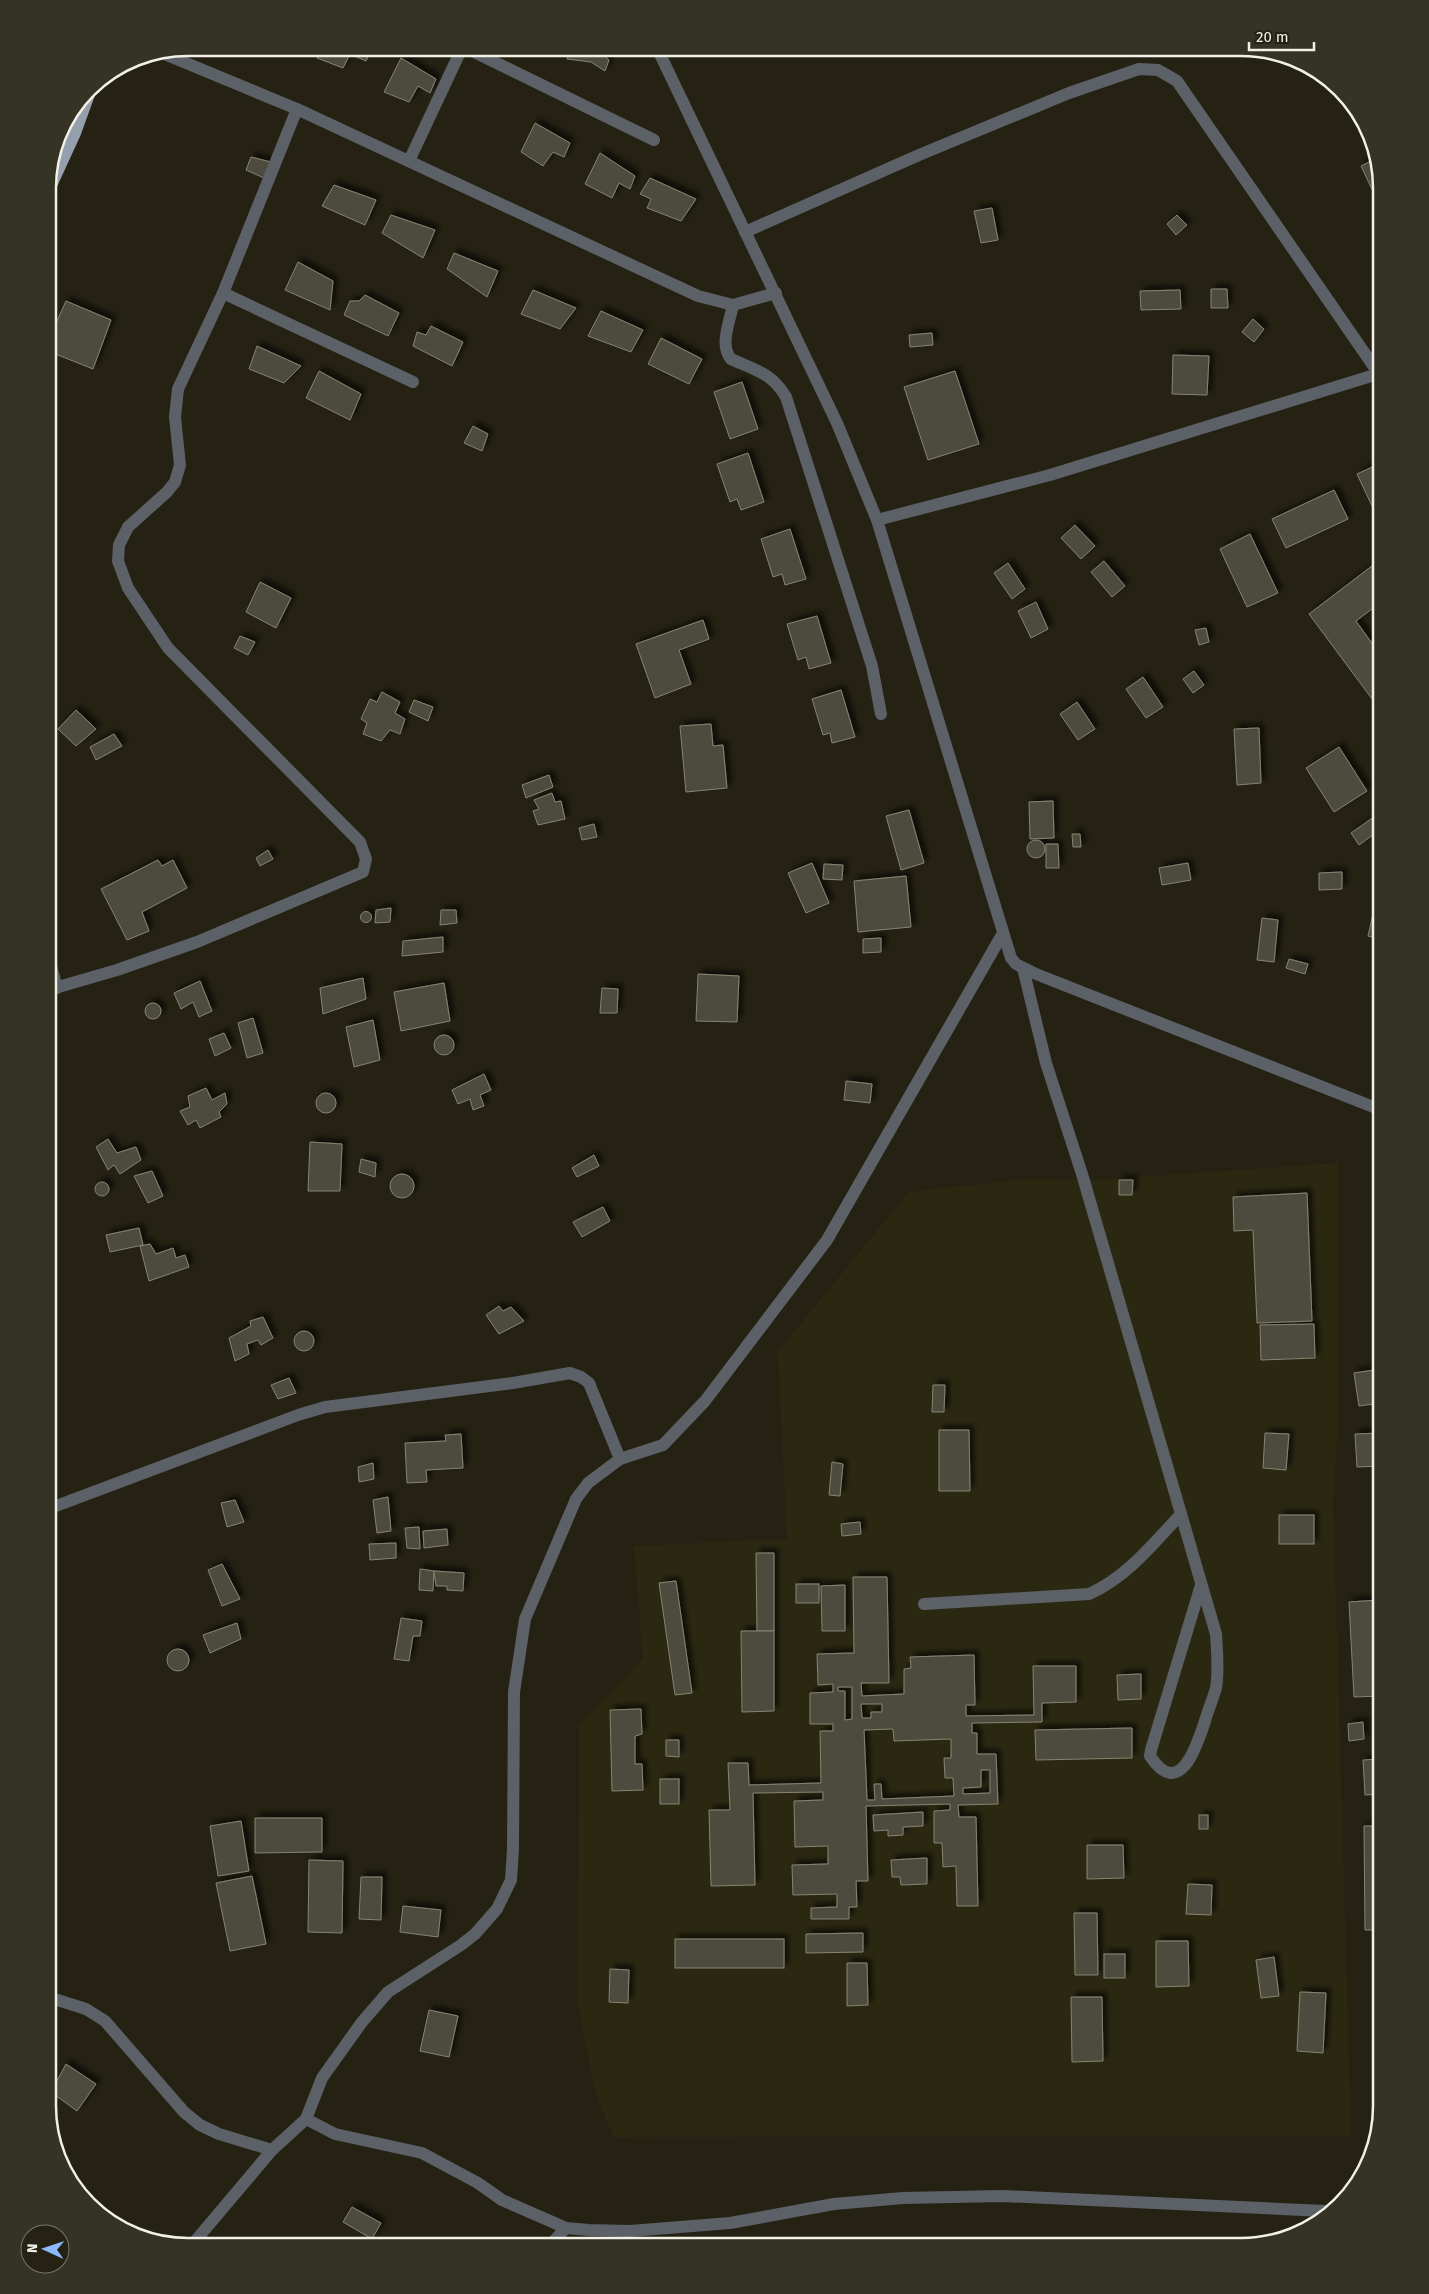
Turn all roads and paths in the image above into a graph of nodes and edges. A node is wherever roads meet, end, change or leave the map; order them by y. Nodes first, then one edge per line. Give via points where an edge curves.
1 (458, 56) edge
2 (483, 56) edge
3 (662, 56) edge
4 (172, 57) edge
5 (85, 105) edge
6 (297, 109) junction
7 (654, 140) dead end
8 (409, 161) junction
9 (57, 173) edge
10 (745, 232) junction
11 (223, 293) junction
12 (776, 293) junction
13 (733, 304) junction
14 (1373, 363) edge
15 (1373, 375) edge
16 (413, 382) dead end
17 (877, 520) junction
18 (881, 714) dead end
19 (1003, 933) junction
20 (1024, 968) junction
21 (57, 988) edge
22 (1373, 1106) edge
23 (620, 1458) junction
24 (56, 1506) edge
25 (1181, 1514) junction
26 (1201, 1585) junction
27 (924, 1604) dead end
28 (56, 2000) edge
29 (306, 2119) junction
30 (272, 2150) junction
31 (1319, 2212) edge
32 (566, 2228) junction
33 (199, 2237) edge
34 (557, 2237) edge

1 - 8 street
2 - 7 street
3 - 10 street
4 - 6 street
5 - 9 main road
6 - 8 street
6 - 11 street
8 - 13 street via 698,296
10 - 12 street
10 - 14 street via 1069,93 1139,69 1158,70 1177,81
11 - 16 street
11 - 21 street via 178,389 175,417 180,465 174,482 128,528 119,545 118,561 128,588 168,648 360,842 366,859 363,872 232,928 117,970
12 - 13 street
12 - 17 street
13 - 18 street via 726,342 727,355 770,377 786,397 872,666
15 - 17 street via 1050,475
17 - 19 street
19 - 20 street via 1011,958
19 - 23 street via 826,1240 705,1401 676,1433 663,1445
20 - 22 street
20 - 25 street via 1046,1063 1082,1174
23 - 24 street via 589,1383 570,1374 325,1407
23 - 29 street via 588,1483 576,1499 525,1619 514,1692 511,1880 497,1909 475,1934 388,1992 362,2022 322,2078
25 - 26 street
25 - 27 street via 1128,1570 1107,1586 1089,1594
26 - 26 street via 1216,1634 1216,1687 1196,1749 1181,1770 1170,1772 1155,1764 1150,1756
28 - 30 street via 86,2009 105,2021 184,2112 200,2125
29 - 30 street
29 - 32 street via 335,2134 422,2154 478,2183 502,2200
30 - 33 street
31 - 32 street via 1003,2196 834,2204 721,2224 630,2231
32 - 34 street

